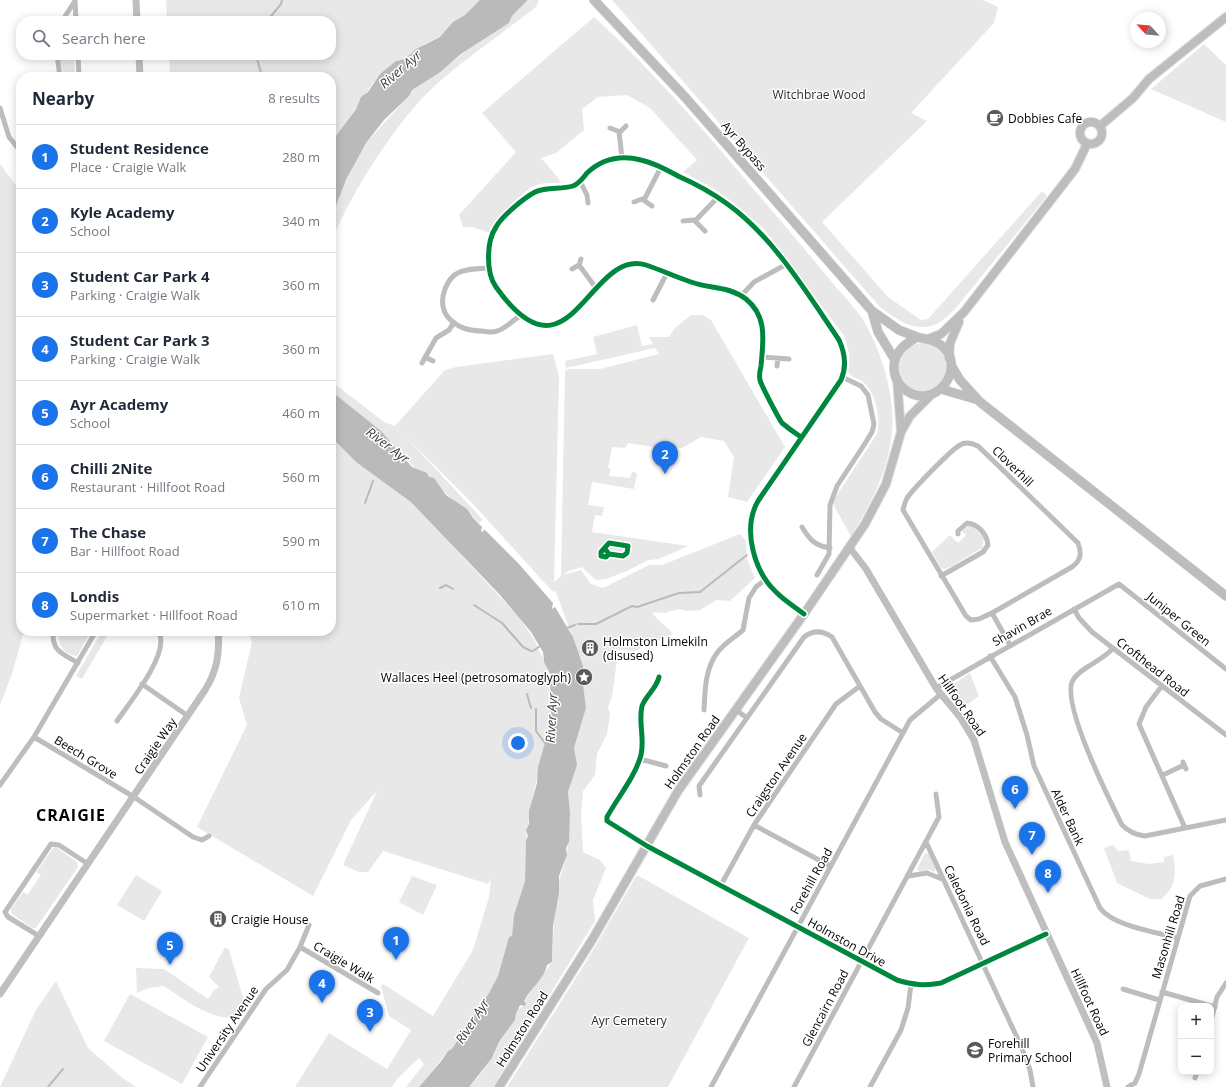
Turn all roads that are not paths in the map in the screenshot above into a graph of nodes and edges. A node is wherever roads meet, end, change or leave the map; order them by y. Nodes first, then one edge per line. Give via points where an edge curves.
1 (75, 0) edge
2 (136, 0) edge
3 (594, 0) edge
4 (65, 16) edge
5 (76, 16) edge
6 (137, 16) edge
7 (1226, 17) edge
8 (57, 60) edge
9 (78, 60) edge
10 (139, 60) edge
11 (59, 72) edge
12 (79, 72) edge
13 (140, 72) edge
14 (0, 109) edge
15 (626, 126) dead end
16 (1100, 126) junction
17 (610, 128) dead end
18 (619, 132) junction
19 (1088, 144) junction
20 (16, 146) edge
21 (622, 158) junction
22 (661, 167) junction
23 (580, 181) junction
24 (718, 197) junction
25 (644, 200) junction
26 (634, 202) dead end
27 (588, 203) dead end
28 (652, 206) dead end
29 (683, 221) dead end
30 (695, 221) junction
31 (705, 230) dead end
32 (581, 259) dead end
33 (579, 265) junction
34 (785, 265) junction
35 (489, 268) junction
36 (572, 269) dead end
37 (667, 273) junction
38 (596, 288) junction
39 (741, 296) junction
40 (653, 300) dead end
41 (872, 311) junction
42 (964, 312) junction
43 (520, 316) junction
44 (454, 324) junction
45 (917, 337) junction
46 (928, 339) junction
47 (425, 357) junction
48 (762, 357) junction
49 (778, 358) junction
50 (789, 359) dead end
51 (895, 360) junction
52 (432, 361) dead end
53 (950, 361) junction
54 (422, 363) dead end
55 (777, 366) dead end
56 (842, 377) junction
57 (896, 379) junction
58 (941, 389) junction
59 (932, 394) junction
60 (980, 402) junction
61 (901, 432) junction
62 (802, 437) junction
63 (802, 527) dead end
64 (958, 534) dead end
65 (830, 548) junction
66 (850, 548) junction
67 (817, 576) dead end
68 (941, 576) junction
69 (766, 579) junction
70 (1119, 584) joint
71 (1226, 596) edge
72 (1074, 609) junction
73 (992, 613) junction
74 (804, 614) junction
75 (54, 636) edge
76 (93, 636) edge
77 (160, 636) edge
78 (218, 636) edge
79 (1010, 645) junction
80 (1113, 648) junction
81 (990, 656) junction
82 (78, 663) junction
83 (1226, 669) edge
84 (659, 677) dead end
85 (142, 684) junction
86 (860, 686) junction
87 (1161, 687) junction
88 (936, 688) junction
89 (940, 694) junction
90 (704, 710) dead end
91 (736, 710) junction
92 (188, 716) junction
93 (747, 718) junction
94 (117, 720) dead end
95 (903, 733) junction
96 (1226, 735) edge
97 (34, 737) junction
98 (640, 759) junction
99 (1184, 765) dead end
100 (666, 766) dead end
101 (1163, 775) junction
102 (0, 785) edge
103 (936, 794) dead end
104 (700, 795) dead end
105 (134, 797) junction
106 (1226, 820) edge
107 (754, 825) junction
108 (1185, 828) junction
109 (209, 836) dead end
110 (926, 842) junction
111 (646, 846) junction
112 (88, 864) junction
113 (830, 866) junction
114 (908, 876) junction
115 (1226, 879) edge
116 (943, 880) junction
117 (721, 885) junction
118 (309, 925) dead end
119 (797, 926) junction
120 (1046, 934) junction
121 (39, 936) junction
122 (1177, 938) junction
123 (300, 947) junction
124 (862, 961) junction
125 (984, 963) junction
126 (1226, 983) edge
127 (911, 984) junction
128 (1123, 989) dead end
129 (1162, 992) junction
130 (378, 993) dead end
131 (0, 994) edge
132 (1159, 1000) junction
133 (1215, 1007) junction
134 (1214, 1010) edge
135 (1196, 1075) edge
136 (1195, 1078) dead end
137 (200, 1087) edge
138 (499, 1087) edge
139 (711, 1087) edge
140 (794, 1087) edge
141 (870, 1087) edge
142 (1033, 1087) edge
143 (1107, 1087) edge
144 (1128, 1087) edge

1 - 4 street
1 - 5 street
2 - 6 street
3 - 41 highway, Ayr Bypass via 684,96
7 - 16 main road via 1155,75
8 - 11 street
9 - 12 street
10 - 13 street
14 - 20 street via 9,138
15 - 18 street
16 - 19 main road via 1100,139 1094,144
16 - 19 main road via 1091,121 1082,126 1080,137
17 - 18 street
18 - 21 street
19 - 42 main road via 1075,169
21 - 22 street via 637,159
21 - 23 street via 599,164
22 - 24 street
22 - 25 street
23 - 27 street
23 - 35 street via 573,186 536,191 504,217 492,233
24 - 30 street
24 - 34 street via 755,227
25 - 26 street
25 - 28 street
29 - 30 street
30 - 31 street
32 - 33 street
33 - 36 street
33 - 38 street
34 - 39 street via 754,282
34 - 56 street via 839,340 845,359
35 - 43 street via 494,285
35 - 44 street via 470,269 455,274 449,281 444,294 444,312
37 - 38 street via 644,264 635,264 615,272
37 - 39 street via 692,283 732,291
37 - 40 street
38 - 43 street via 571,315 558,324 544,325
39 - 48 street via 752,305 761,319 764,329
41 - 45 highway, Ayr Bypass via 900,330
41 - 51 highway, Ayr Bypass via 878,332
42 - 46 main road via 941,334
42 - 53 main road via 950,343
43 - 44 street via 496,332 468,330
44 - 47 street via 436,338
45 - 46 highway
45 - 51 highway via 901,348
46 - 53 highway via 940,345
47 - 52 street
47 - 54 street
48 - 49 street
48 - 62 street via 760,382 781,422
49 - 50 street
49 - 55 street
51 - 57 highway
53 - 58 highway via 949,377
53 - 60 highway via 960,380
56 - 62 street
56 - 65 street via 861,386 868,395 874,424 872,432 837,486 830,505
57 - 59 highway via 912,394
57 - 61 main road
58 - 59 highway
58 - 60 highway
59 - 61 main road via 910,416
60 - 71 highway
61 - 66 main road, Holmston Road via 886,484
62 - 69 street via 754,508 753,552
63 - 65 street via 809,539 822,547
64 - 68 street via 961,527 971,523 987,538 988,545 983,552
65 - 67 street
66 - 74 main road, Holmston Road
66 - 88 street, Hillfoot Road via 866,569
68 - 73 street, Cloverhill via 962,611 971,620
68 - 73 street, Cloverhill via 905,515 904,504 954,450 964,443 972,443 1078,543 1081,550 1080,557 1072,567
69 - 74 street via 777,594
69 - 90 street via 749,598 743,630 718,651 713,659 705,687
70 - 72 street, Shavin Brae
70 - 83 street, Juniper Green
72 - 79 street, Shavin Brae
72 - 80 street, Crofthead Road via 1085,626
73 - 79 street
74 - 91 main road, Holmston Road
75 - 82 street via 57,650
76 - 82 street
77 - 85 street via 160,653
78 - 92 street, Craigie Way via 219,647 212,679
79 - 81 street, Shavin Brae
80 - 87 street, Crofthead Road
80 - 108 street via 1106,657 1078,674 1072,680 1070,689 1092,762 1122,825 1128,831 1145,836
81 - 88 street, Shavin Brae
81 - 122 street, Alder Bank via 1015,697 1034,766 1100,908 1104,914 1118,921
82 - 97 street
84 - 98 street via 658,683 644,701 641,711 640,725 643,738
85 - 92 street
85 - 94 street
86 - 93 street via 832,637 823,632 816,632 804,637
86 - 95 street via 881,719
86 - 107 street, Craigston Avenue via 836,704
87 - 96 street, Crofthead Road
87 - 101 street via 1146,707 1139,724 1140,731
88 - 89 street, Hillfoot Road
89 - 95 street, Forehill Road via 910,720
89 - 120 street, Hillfoot Road via 960,717 976,745 1005,842
91 - 93 street
91 - 111 main road, Holmston Road via 682,787
92 - 105 street, Craigie Way
93 - 104 street via 699,786
95 - 113 street, Forehill Road
97 - 102 street
97 - 105 street, Beech Grove
98 - 100 street
98 - 111 street, Holmston Drive via 611,809 607,821
99 - 101 street
101 - 108 street
103 - 110 street, Glencairn Road via 939,817
105 - 109 street, Beech Grove via 193,837 202,840
105 - 112 street, Craigie Way
106 - 108 street
107 - 113 street
107 - 117 street, Craigston Avenue
110 - 114 street, Glencairn Road
110 - 116 street, Caledonia Road
111 - 117 street, Holmston Drive
111 - 138 main road, Holmston Road via 592,940
112 - 121 street, Craigie Way
112 - 121 street via 59,845 51,844 5,912
113 - 119 street, Forehill Road
114 - 116 street, Caledonia Road via 923,872 931,873
114 - 124 street, Glencairn Road
115 - 122 street, Masonhill Road via 1200,886 1190,896
116 - 125 street, Caledonia Road
117 - 119 street, Holmston Drive
118 - 123 street, University Avenue
119 - 124 street, Holmston Drive
119 - 139 street, Forehill Road
120 - 125 street, Holmston Drive
120 - 143 street, Hillfoot Road via 1097,1043
121 - 131 street, Craigie Way
122 - 129 street, Masonhill Road
123 - 130 street, Craigie Walk
123 - 137 street, University Avenue via 287,970 266,988 248,1012
124 - 127 street, Holmston Drive via 897,980
124 - 140 street, Glencairn Road
125 - 127 street, Holmston Drive via 941,983 926,986
125 - 142 street, Caledonia Road via 1021,1046
126 - 133 street via 1220,990
127 - 141 street via 908,1008 901,1030
128 - 132 street
129 - 132 street, Masonhill Road
129 - 133 street
132 - 144 street, Masonhill Road via 1139,1074 1135,1083
133 - 134 street
135 - 136 street

